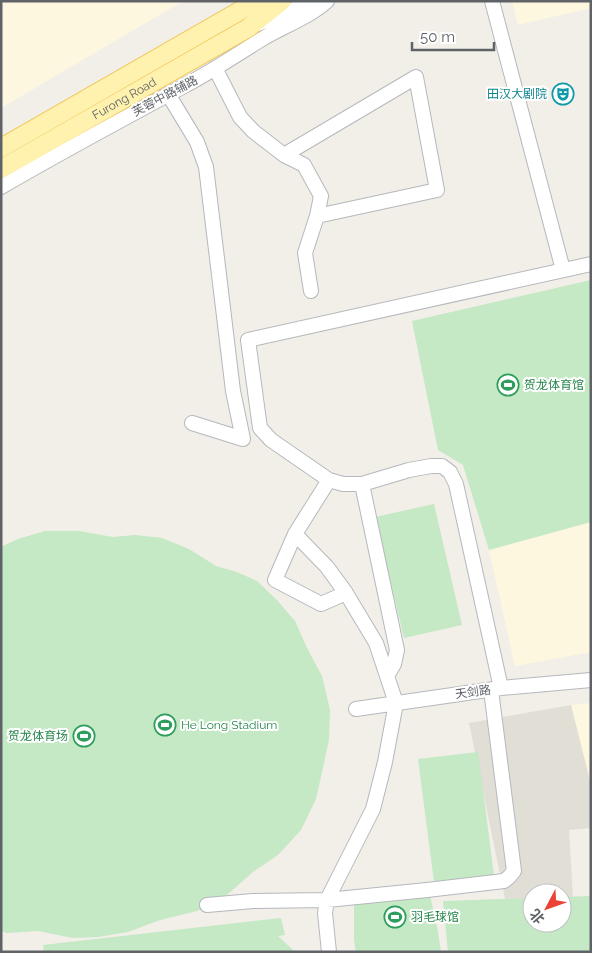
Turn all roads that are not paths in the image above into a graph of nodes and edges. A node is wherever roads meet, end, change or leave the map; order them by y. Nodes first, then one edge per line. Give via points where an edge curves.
1 (247, 1) edge
2 (257, 1) edge
3 (282, 1) edge
4 (310, 1) edge
5 (327, 1) edge
6 (492, 1) edge
7 (225, 20) junction
8 (248, 28) junction
9 (215, 68) junction
10 (168, 94) junction
11 (1, 148) edge
12 (284, 156) junction
13 (1, 169) edge
14 (1, 187) edge
15 (317, 216) junction
16 (591, 264) edge
17 (563, 270) junction
18 (311, 291) dead end
19 (192, 423) dead end
20 (329, 480) junction
21 (362, 484) junction
22 (295, 534) junction
23 (346, 592) junction
24 (387, 676) junction
25 (591, 680) edge
26 (496, 689) junction
27 (396, 703) junction
28 (356, 709) dead end
29 (327, 900) junction
30 (207, 905) dead end
31 (329, 952) edge

1 - 7 street
2 - 7 main road, Furong Road
3 - 8 main road, Furong Road
4 - 8 street
5 - 9 street, 芙蓉中路辅路
6 - 17 street
7 - 11 main road, Furong Road
8 - 13 main road, Furong Road
9 - 10 street, 芙蓉中路辅路
9 - 12 street via 240,117
10 - 14 street, 芙蓉中路辅路
10 - 19 street via 197,142 206,167 233,391 243,439
12 - 15 street via 304,165 321,196
12 - 15 street via 416,77 437,190
15 - 18 street via 305,253
16 - 17 street
17 - 20 street via 248,340 260,428 270,440
20 - 21 street
20 - 22 street
21 - 24 street via 397,650
21 - 26 street via 431,466 442,466 450,472 456,484
22 - 23 street
22 - 23 street via 275,580 322,604
23 - 24 street via 376,643
24 - 27 street
25 - 26 street, 天剑路
26 - 27 street, 天剑路
26 - 29 street via 514,871 509,878
27 - 28 street, 天剑路
27 - 29 street via 373,809
29 - 30 street
29 - 31 street via 324,912

